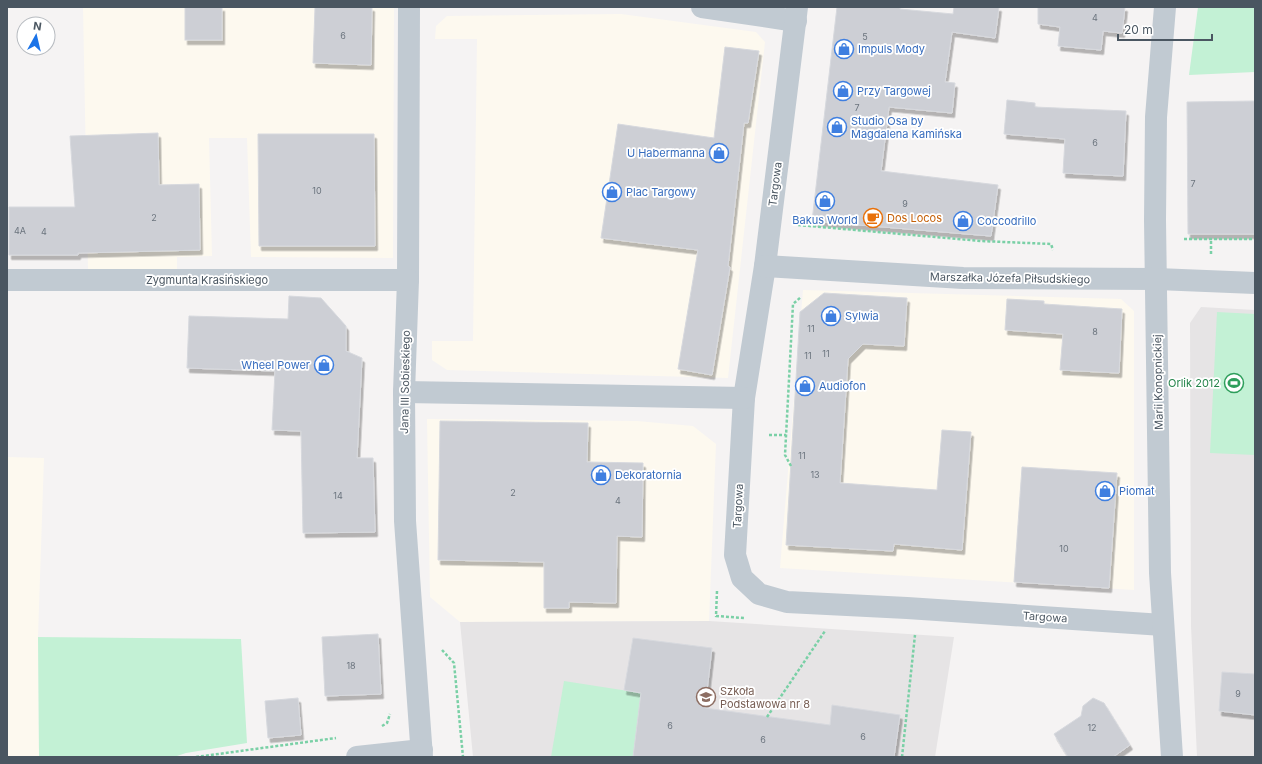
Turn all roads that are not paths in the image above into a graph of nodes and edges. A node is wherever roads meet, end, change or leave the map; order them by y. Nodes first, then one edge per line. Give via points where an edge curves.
1 (410, 7) edge
2 (702, 7) edge
3 (1165, 7) edge
4 (797, 14) edge
5 (765, 266) junction
6 (1157, 279) junction
7 (7, 280) edge
8 (408, 280) junction
9 (1255, 284) edge
10 (404, 392) junction
11 (744, 398) junction
12 (1163, 625) junction
13 (422, 753) edge
14 (357, 757) edge
15 (1172, 757) edge

1 - 8 street, Jana III Sobieskiego
2 - 4 street
3 - 6 street, Marii Konopnickiej via 1156,117
4 - 5 street, Targowa
5 - 6 street, Marszałka Józefa Piłsudskiego via 963,278
5 - 11 street, Targowa
6 - 9 street, Marszałka Józefa Piłsudskiego
6 - 12 street, Marii Konopnickiej via 1160,573
7 - 8 street, Zygmunta Krasińskiego
8 - 10 street, Jana III Sobieskiego
10 - 11 street
10 - 13 street, Jana III Sobieskiego via 406,522
11 - 12 street, Targowa via 735,555 742,578 759,594 787,602
12 - 15 street, Marii Konopnickiej
13 - 14 street

